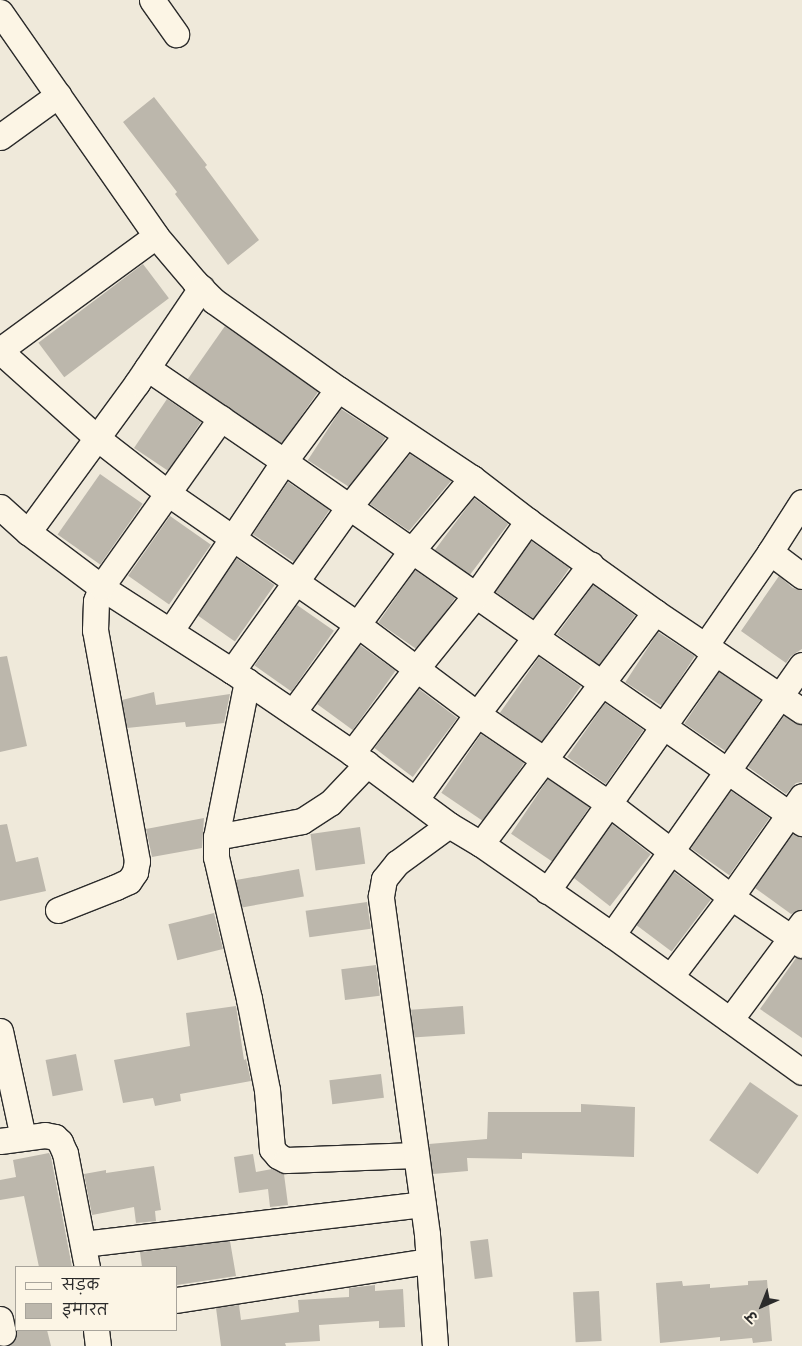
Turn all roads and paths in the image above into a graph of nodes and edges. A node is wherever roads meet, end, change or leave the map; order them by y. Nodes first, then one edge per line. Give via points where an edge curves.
1 (152, 0) edge
2 (0, 12) edge
3 (176, 34) dead end
4 (58, 95) junction
5 (0, 137) edge
6 (156, 236) junction
7 (201, 288) junction
8 (0, 351) edge
9 (147, 368) junction
10 (338, 389) junction
11 (221, 418) junction
12 (406, 435) junction
13 (97, 438) junction
14 (285, 462) junction
15 (472, 478) junction
16 (169, 494) junction
17 (802, 502) edge
18 (0, 507) edge
19 (349, 507) junction
20 (528, 521) junction
21 (28, 532) junction
22 (234, 539) junction
23 (412, 550) junction
24 (770, 552) junction
25 (591, 564) junction
26 (802, 576) edge
27 (297, 583) junction
28 (101, 587) junction
29 (476, 596) junction
30 (655, 612) junction
31 (358, 625) junction
32 (170, 630) junction
33 (534, 637) junction
34 (710, 649) junction
35 (802, 664) edge
36 (416, 669) junction
37 (240, 676) junction
38 (602, 684) junction
39 (780, 696) junction
40 (802, 711) edge
41 (293, 712) junction
42 (477, 714) junction
43 (664, 727) junction
44 (360, 759) junction
45 (545, 760) junction
46 (728, 771) junction
47 (416, 799) junction
48 (608, 803) junction
49 (798, 811) edge
50 (449, 825) junction
51 (216, 837) junction
52 (481, 844) junction
53 (669, 852) junction
54 (547, 891) junction
55 (731, 897) junction
56 (58, 910) dead end
57 (612, 934) junction
58 (798, 935) edge
59 (671, 976) junction
60 (730, 1020) junction
61 (0, 1031) edge
62 (802, 1072) edge
63 (12, 1139) edge
64 (416, 1155) junction
65 (423, 1204) junction
66 (85, 1256) edge
67 (428, 1262) junction
68 (178, 1300) edge
69 (96, 1331) edge
70 (98, 1346) edge
71 (435, 1346) edge

1 - 3 street
2 - 4 street
4 - 5 street
4 - 6 street
6 - 7 street
6 - 8 street
7 - 9 street
7 - 10 street via 232,315
8 - 13 street
9 - 11 street
9 - 13 street
10 - 12 street
10 - 14 street
11 - 14 street
11 - 16 street
12 - 15 street
12 - 19 street
13 - 16 street
13 - 21 street
14 - 19 street
14 - 22 street
15 - 20 street
15 - 23 street
16 - 22 street
16 - 28 street
17 - 24 street
18 - 21 street
19 - 23 street
19 - 27 street
20 - 25 street
20 - 29 street
21 - 28 street
22 - 27 street
22 - 32 street
23 - 29 street
23 - 31 street
24 - 26 street
24 - 34 street
25 - 30 street
25 - 33 street
27 - 31 street
27 - 37 street
28 - 32 street
28 - 56 street via 96,601 95,630 137,861 129,881
29 - 33 street
29 - 36 street
30 - 34 street
30 - 38 street
31 - 36 street
31 - 41 street
32 - 37 street
33 - 38 street
33 - 42 street
34 - 39 street
34 - 43 street
35 - 39 street
36 - 42 street
36 - 44 street
37 - 41 street
37 - 51 street
38 - 43 street
38 - 45 street
39 - 40 street
39 - 46 street
41 - 44 street
42 - 45 street
42 - 47 street
43 - 46 street
43 - 48 street
44 - 47 street
44 - 51 street via 330,803 302,821
45 - 48 street
45 - 52 street
46 - 49 street
46 - 53 street
47 - 50 street
48 - 53 street
48 - 54 street
49 - 55 street
50 - 52 street
50 - 64 street via 397,864 384,879 381,896
51 - 64 street via 216,857 266,1090 272,1149 286,1160
52 - 54 street
53 - 55 street
53 - 57 street
54 - 57 street
55 - 58 street
55 - 59 street
57 - 59 street
58 - 60 street
59 - 60 street
60 - 62 street
61 - 63 street
63 - 66 street via 46,1135 60,1142 65,1153
64 - 65 street
65 - 66 street
65 - 67 street
67 - 68 street
67 - 71 street
69 - 70 street

